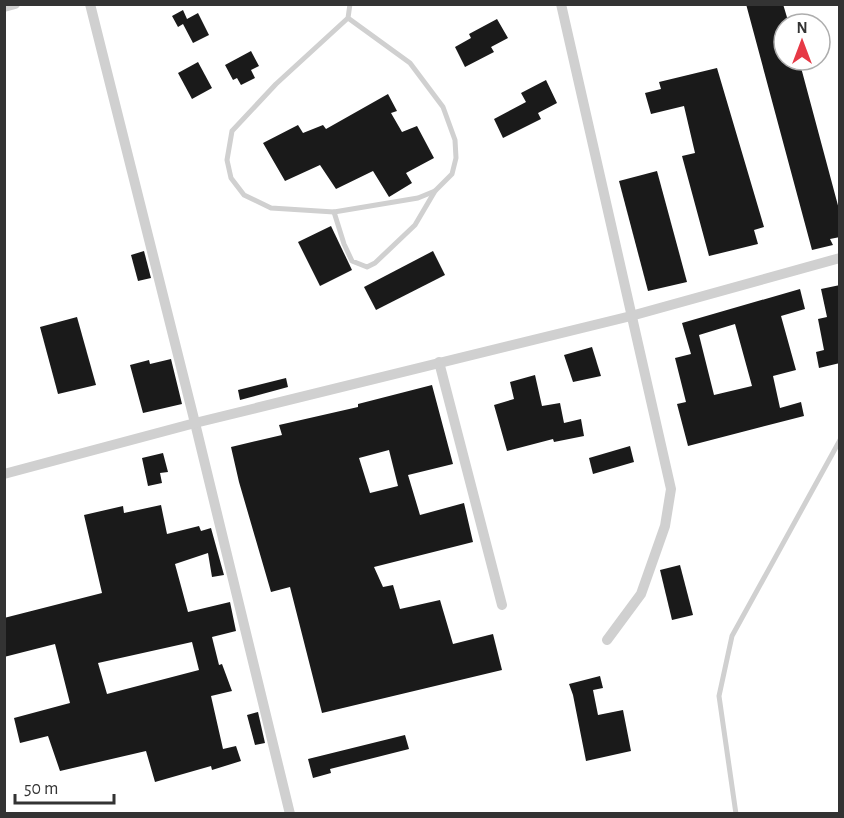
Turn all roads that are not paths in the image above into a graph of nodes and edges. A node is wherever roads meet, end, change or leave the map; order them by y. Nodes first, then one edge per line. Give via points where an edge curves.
1 (15, 4) edge
2 (90, 4) edge
3 (350, 4) edge
4 (561, 4) edge
5 (4, 7) edge
6 (348, 18) junction
7 (435, 191) junction
8 (334, 212) junction
9 (840, 258) edge
10 (631, 316) junction
11 (439, 362) junction
12 (195, 423) junction
13 (840, 440) edge
14 (4, 474) edge
15 (502, 605) dead end
16 (607, 640) dead end
17 (290, 813) edge
18 (736, 813) edge

1 - 5 street
2 - 12 street
3 - 6 lane
4 - 10 street
6 - 7 lane via 410,63 443,107 455,140 456,158 452,174
6 - 8 lane via 232,131 227,160 231,178 244,195 271,208
7 - 8 lane via 417,198
7 - 8 lane via 415,225 367,267 352,261
9 - 10 street
10 - 11 street
10 - 16 street via 671,489 665,526 641,594
11 - 12 street
11 - 15 street
12 - 14 street
12 - 17 street
13 - 18 lane via 732,636 718,696

